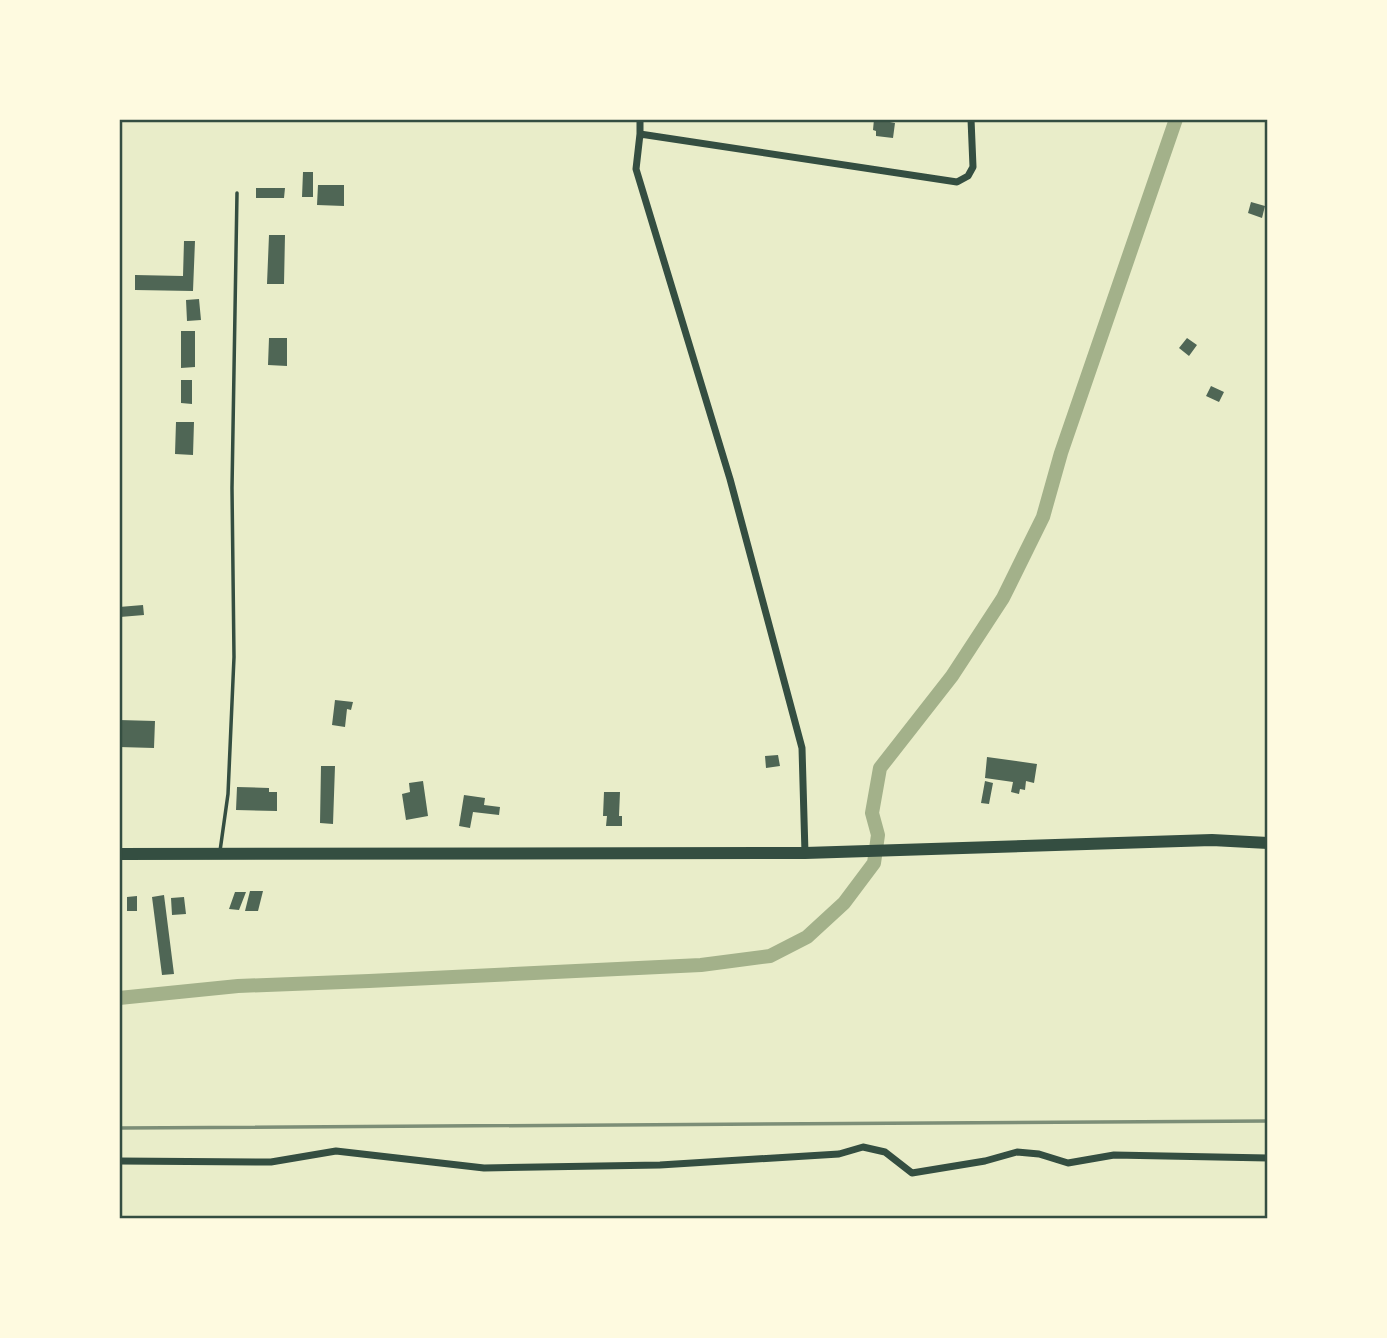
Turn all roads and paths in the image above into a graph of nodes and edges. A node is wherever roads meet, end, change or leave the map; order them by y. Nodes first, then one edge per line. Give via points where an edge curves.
1 (640, 119) edge
2 (971, 119) edge
3 (640, 134) junction
4 (237, 193) dead end
5 (1268, 843) edge
6 (220, 853) junction
7 (805, 853) junction
8 (119, 854) edge
9 (1268, 1158) edge
10 (119, 1161) edge

1 - 3 street
2 - 3 street via 973,167 957,182
3 - 7 street via 636,169 730,479 802,748
4 - 6 lane via 234,657 228,793
5 - 7 highway via 1212,840
6 - 7 highway
6 - 8 highway
9 - 10 street via 1114,1155 1068,1163 1017,1152 912,1173 884,1152 863,1147 839,1154 633,1166 484,1168 336,1151 271,1162

